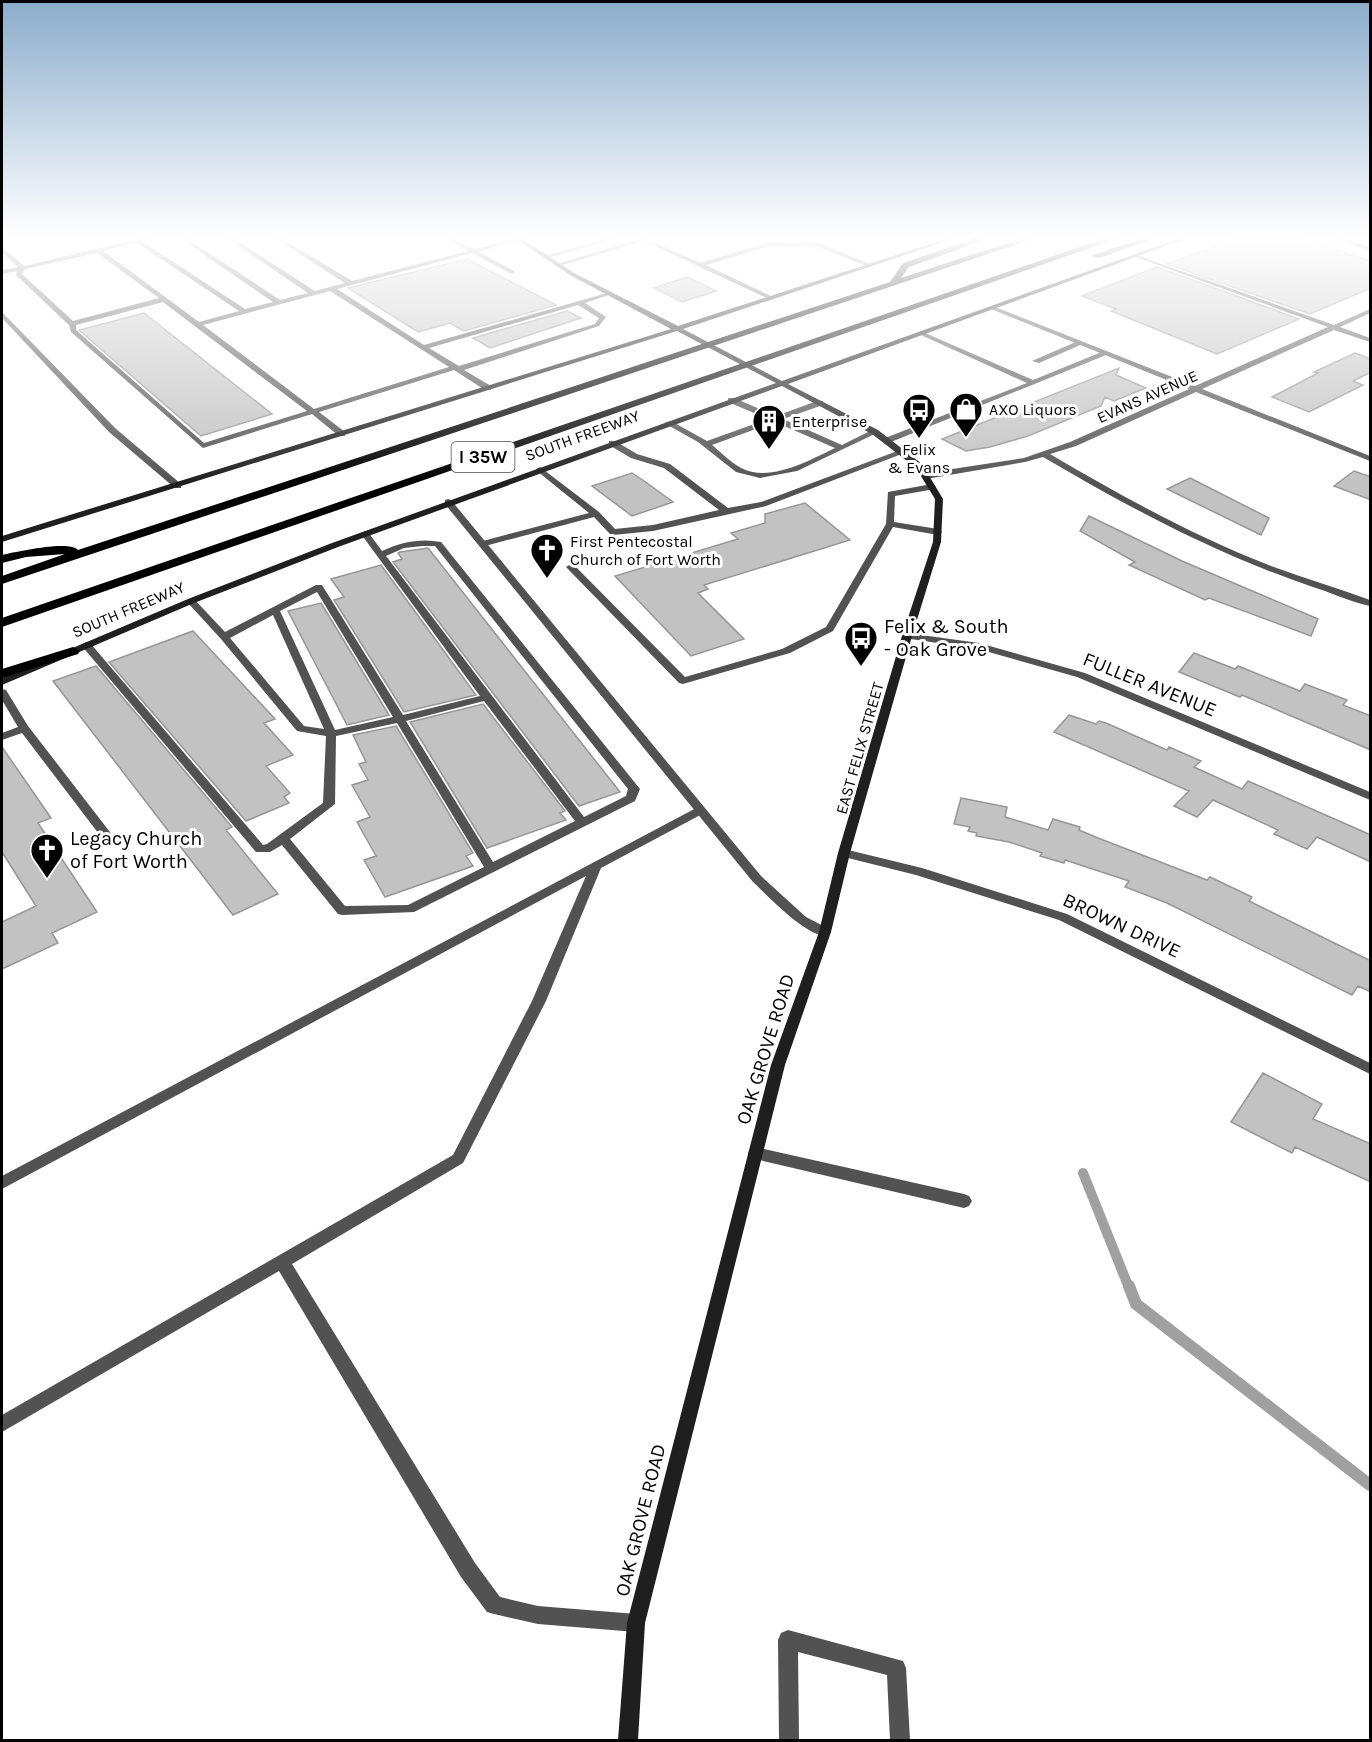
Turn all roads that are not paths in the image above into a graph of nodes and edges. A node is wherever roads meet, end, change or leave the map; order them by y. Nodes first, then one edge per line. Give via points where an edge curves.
1 (8, 320) edge
2 (68, 320) edge
3 (86, 320) edge
4 (193, 320) edge
5 (211, 320) edge
6 (381, 320) edge
7 (514, 320) edge
8 (601, 320) edge
9 (662, 320) edge
10 (701, 320) edge
11 (782, 320) edge
12 (875, 320) edge
13 (960, 320) edge
14 (1024, 320) edge
15 (1315, 320) edge
16 (1350, 320) edge
17 (72, 324) junction
18 (198, 324) junction
19 (1334, 327) junction
20 (677, 328) junction
21 (923, 334) junction
22 (1371, 340) edge
23 (1081, 343) junction
24 (424, 347) junction
25 (1107, 353) junction
26 (1036, 361) dead end
27 (457, 368) junction
28 (781, 382) junction
29 (1033, 383) junction
30 (488, 388) junction
31 (1198, 390) junction
32 (731, 400) junction
33 (820, 403) junction
34 (312, 411) junction
35 (773, 420) junction
36 (668, 423) junction
37 (875, 432) junction
38 (342, 434) junction
39 (888, 440) junction
40 (612, 443) junction
41 (706, 444) junction
42 (840, 447) junction
43 (903, 452) junction
44 (1044, 454) junction
45 (1371, 459) edge
46 (540, 469) junction
47 (926, 476) junction
48 (178, 486) junction
49 (932, 488) junction
50 (448, 502) junction
51 (726, 511) junction
52 (596, 514) junction
53 (890, 524) junction
54 (938, 532) junction
55 (364, 534) junction
56 (2, 539) edge
57 (482, 544) junction
58 (93, 548) junction
59 (381, 555) junction
60 (2, 560) edge
61 (571, 567) dead end
62 (2, 580) edge
63 (191, 601) junction
64 (1371, 603) edge
65 (50, 607) junction
66 (275, 610) junction
67 (2, 623) edge
68 (2, 632) edge
69 (907, 636) junction
70 (224, 637) junction
71 (80, 648) junction
72 (2, 674) edge
73 (2, 682) edge
74 (2, 692) edge
75 (486, 697) junction
76 (399, 720) junction
77 (24, 728) junction
78 (331, 734) junction
79 (2, 737) edge
80 (1371, 795) edge
81 (700, 810) junction
82 (582, 823) junction
83 (109, 839) dead end
84 (283, 839) junction
85 (844, 853) junction
86 (597, 866) junction
87 (491, 869) junction
88 (825, 932) junction
89 (1371, 1070) edge
90 (755, 1153) junction
91 (2, 1183) edge
92 (964, 1201) dead end
93 (282, 1261) junction
94 (2, 1424) edge
95 (636, 1623) junction
96 (628, 1740) edge
97 (789, 1740) edge
98 (900, 1740) edge

1 - 48 street via 112,430
2 - 17 street
3 - 17 street
4 - 18 street
5 - 18 street
6 - 24 street
7 - 24 street
8 - 27 street via 597,326
9 - 20 main road, EAST FELIX STREET
10 - 20 main road
11 - 58 highway, I 35W
12 - 65 highway, SOUTH FREEWAY / I 35W
13 - 21 main road, SOUTH FREEWAY
14 - 23 street
15 - 19 street
16 - 19 street, EVANS AVENUE
17 - 34 street via 73,331 203,446
18 - 34 street
19 - 22 street
19 - 31 street, EVANS AVENUE
20 - 28 main road, EAST FELIX STREET
20 - 30 main road
21 - 28 main road, SOUTH FREEWAY
21 - 29 street
23 - 25 street
23 - 26 street
24 - 27 street
25 - 29 street
25 - 31 street
27 - 30 street
27 - 34 street
28 - 32 main road, SOUTH FREEWAY
28 - 33 main road, EAST FELIX STREET
29 - 39 street
30 - 38 main road
31 - 44 street, EVANS AVENUE
31 - 45 street
32 - 35 street
32 - 36 main road, SOUTH FREEWAY
33 - 35 street
33 - 37 main road, EAST FELIX STREET
34 - 38 street
35 - 41 street
35 - 42 street via 795,425
36 - 40 main road, SOUTH FREEWAY
36 - 41 street
37 - 39 main road, EAST FELIX STREET
37 - 42 street
38 - 48 main road
39 - 43 main road, EAST FELIX STREET
40 - 46 main road, SOUTH FREEWAY
40 - 51 street via 634,456 667,466
41 - 42 street via 745,473 771,475
43 - 47 main road, EAST FELIX STREET
43 - 51 street via 763,504
44 - 47 street, EVANS AVENUE via 1009,464
44 - 64 street via 1145,512 1202,539
46 - 50 main road, SOUTH FREEWAY
46 - 52 street
47 - 49 main road, EAST FELIX STREET
48 - 56 main road
49 - 53 street via 891,494
49 - 54 main road, EAST FELIX STREET via 939,499
50 - 55 main road, SOUTH FREEWAY
50 - 57 street
51 - 52 street via 653,528 613,532
52 - 57 street
53 - 54 street
53 - 61 street via 830,629 786,651 683,681
54 - 69 main road, EAST FELIX STREET
55 - 59 street
55 - 63 main road, SOUTH FREEWAY
57 - 81 street
58 - 60 highway via 26,553
58 - 62 highway, I 35W
59 - 75 street
59 - 82 street via 394,547 438,544 634,789 631,798
63 - 70 street
63 - 71 main road, SOUTH FREEWAY
65 - 67 highway, SOUTH FREEWAY / I 35W
65 - 68 highway
66 - 70 street
66 - 76 street via 319,587
66 - 78 street
69 - 80 street, FULLER AVENUE via 979,646 1081,675
69 - 85 main road, EAST FELIX STREET
70 - 78 street via 301,729
71 - 72 highway
71 - 73 main road, SOUTH FREEWAY
71 - 84 street via 260,849 270,848
74 - 77 street
75 - 76 street
75 - 82 street
76 - 78 street
76 - 87 street
77 - 79 street
77 - 83 street
78 - 84 street via 329,804
81 - 86 street
81 - 88 street via 757,879 802,920
82 - 87 street
84 - 87 street via 342,911 410,909
85 - 88 main road, EAST FELIX STREET
85 - 89 street, BROWN DRIVE via 918,871 1063,917
86 - 91 street
86 - 93 street via 539,1001 458,1159
88 - 90 main road, OAK GROVE ROAD via 777,1065
90 - 92 street
90 - 95 main road, OAK GROVE ROAD
93 - 94 street
93 - 95 street via 468,1570 494,1605 538,1614
95 - 96 main road, OAK GROVE ROAD
97 - 98 street via 788,1640 896,1668

